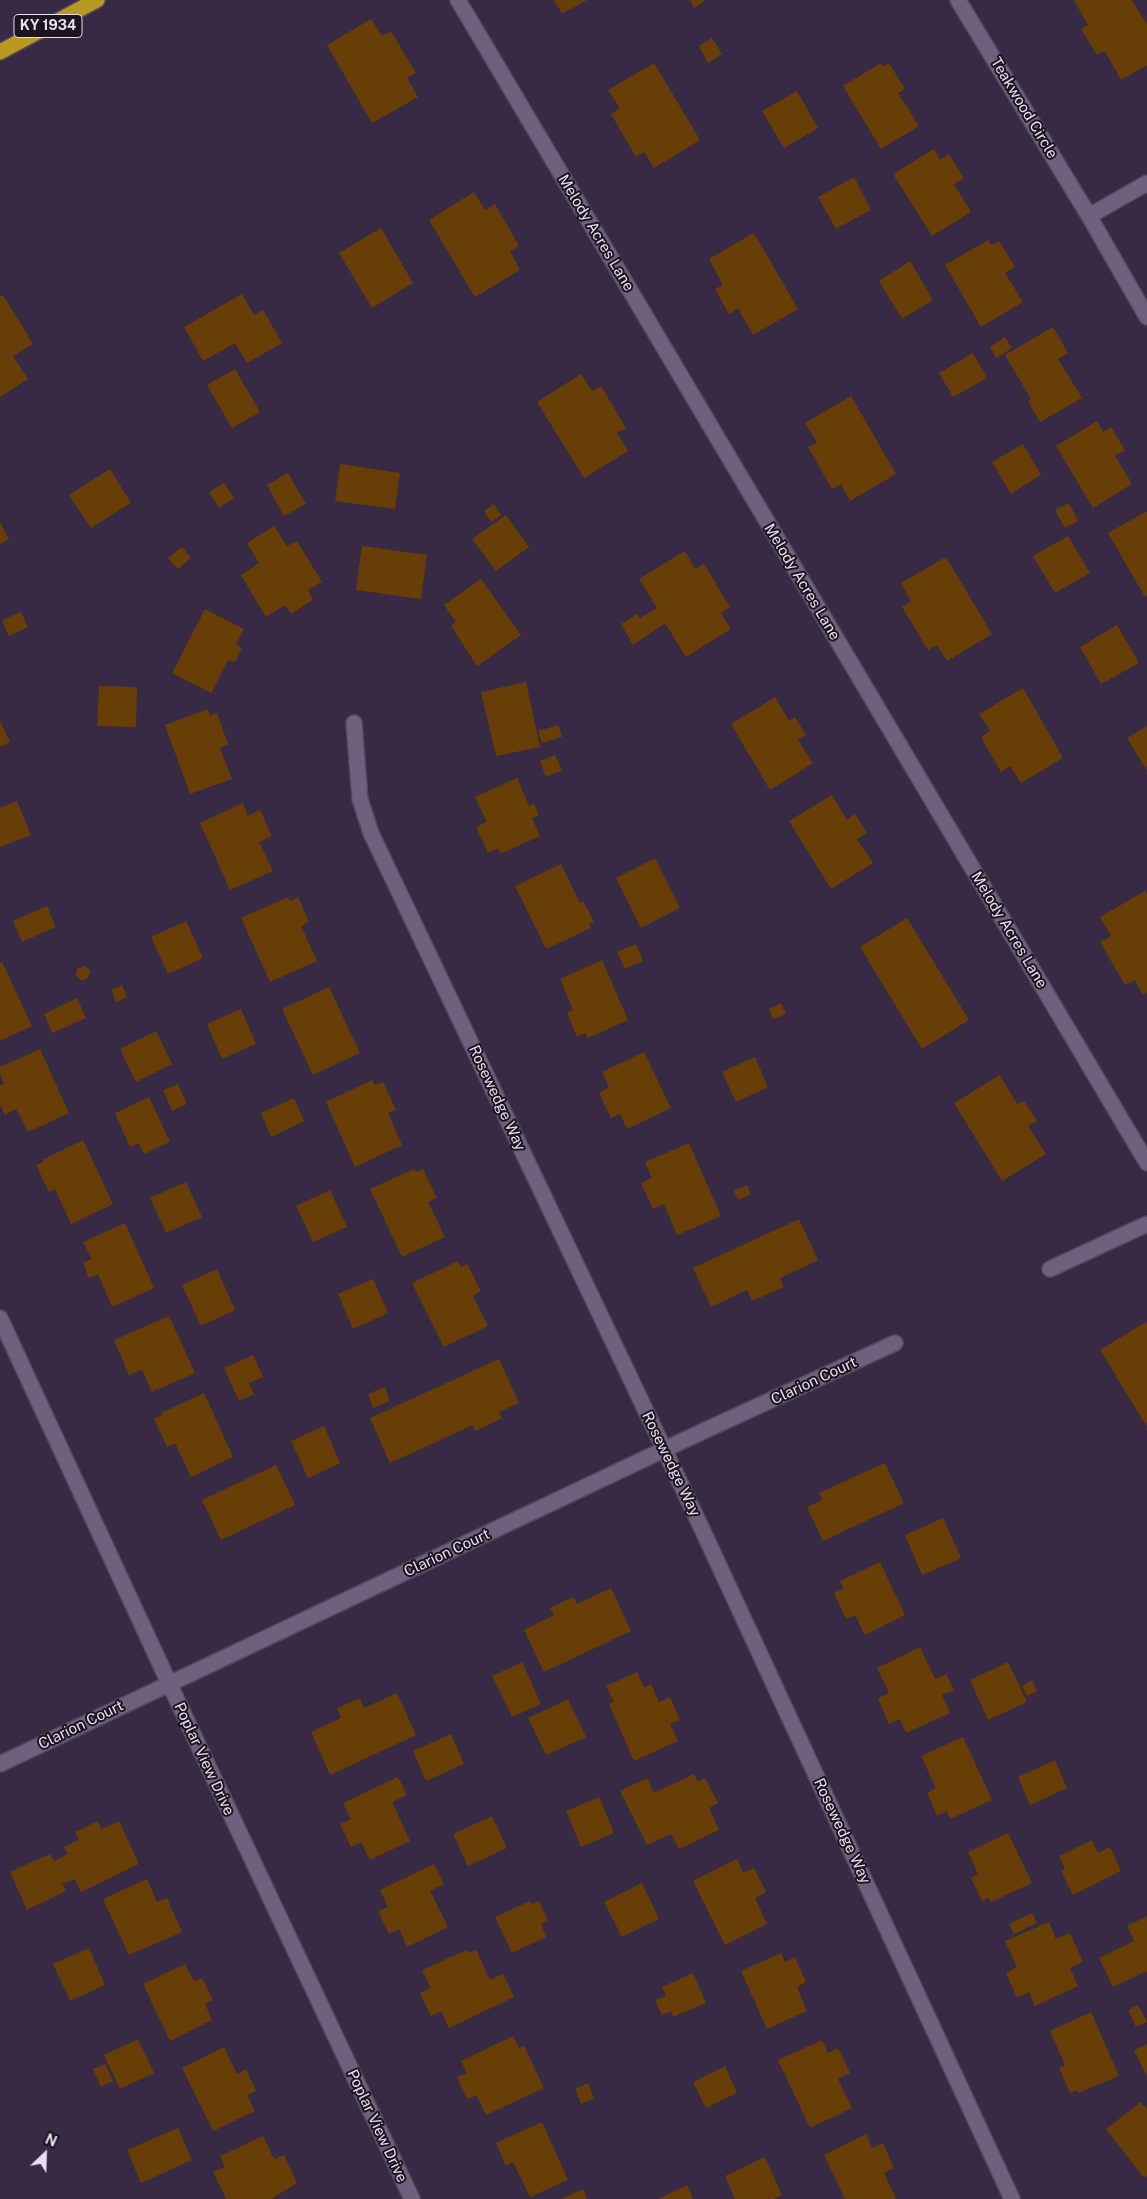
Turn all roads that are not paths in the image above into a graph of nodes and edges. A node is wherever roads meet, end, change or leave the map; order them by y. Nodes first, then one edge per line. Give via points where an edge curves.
1 (97, 0) edge
2 (458, 0) edge
3 (958, 0) edge
4 (0, 52) edge
5 (1147, 183) edge
6 (1089, 216) junction
7 (1147, 317) edge
8 (354, 724) dead end
9 (1147, 1163) edge
10 (1147, 1224) edge
11 (1050, 1269) dead end
12 (0, 1318) edge
13 (895, 1344) dead end
14 (664, 1451) junction
15 (169, 1683) junction
16 (0, 1764) edge
17 (412, 2199) edge
18 (1012, 2199) edge

1 - 4 highway, KY 1934
2 - 9 street, Melody Acres Lane
3 - 6 street, Teakwood Circle
5 - 6 street
6 - 7 street, Teakwood Circle
8 - 14 street, Rosewedge Way via 360,799 371,833
10 - 11 street
12 - 15 street, Poplar View Drive
13 - 14 street, Clarion Court
14 - 15 street, Clarion Court
14 - 18 street, Rosewedge Way via 704,1531
15 - 16 street, Clarion Court
15 - 17 street, Poplar View Drive

